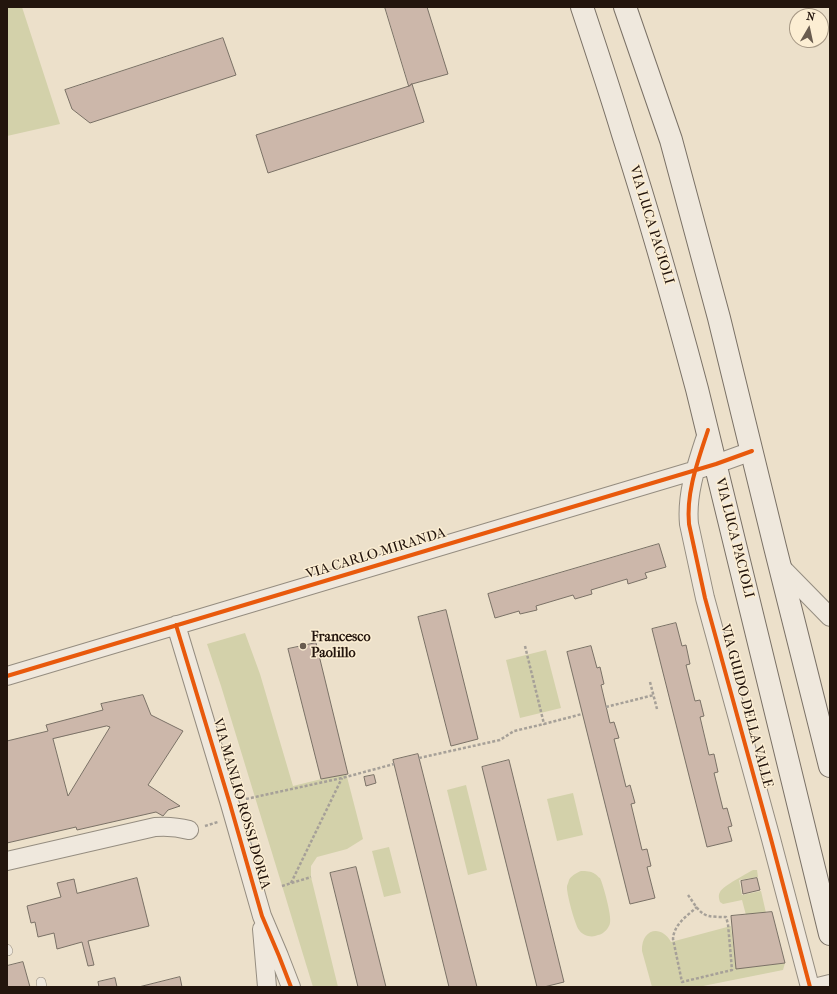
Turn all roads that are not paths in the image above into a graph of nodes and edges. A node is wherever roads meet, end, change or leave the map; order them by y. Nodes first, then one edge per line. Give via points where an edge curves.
1 (582, 7) edge
2 (625, 7) edge
3 (708, 430) junction
4 (752, 451) junction
5 (716, 464) junction
6 (695, 470) junction
7 (779, 565) junction
8 (830, 617) edge
9 (176, 625) junction
10 (7, 676) edge
11 (830, 766) edge
12 (189, 830) road end
13 (7, 861) edge
14 (262, 916) junction
15 (830, 934) edge
16 (830, 984) edge
17 (267, 987) edge
18 (291, 987) edge
19 (810, 987) edge
20 (818, 987) edge

1 - 3 main road, VIA LUCA PACIOLI via 675,305
2 - 4 main road via 671,140
3 - 5 main road, VIA LUCA PACIOLI
3 - 6 street, VIA GUIDO DELLA VALLE
4 - 5 street, VIA CARLO MIRANDA
4 - 7 main road
5 - 6 street, VIA CARLO MIRANDA
5 - 15 main road, VIA LUCA PACIOLI
6 - 9 street, VIA CARLO MIRANDA
6 - 19 street, VIA GUIDO DELLA VALLE via 688,513 705,598
7 - 8 street
7 - 11 main road
9 - 10 street, VIA CARLO MIRANDA
9 - 14 street, VIA MANLIO ROSSI DORIA
12 - 13 street via 155,827
14 - 17 street, VIA MANLIO ROSSI DORIA
14 - 18 street, VIA MANLIO ROSSI DORIA
16 - 20 street

